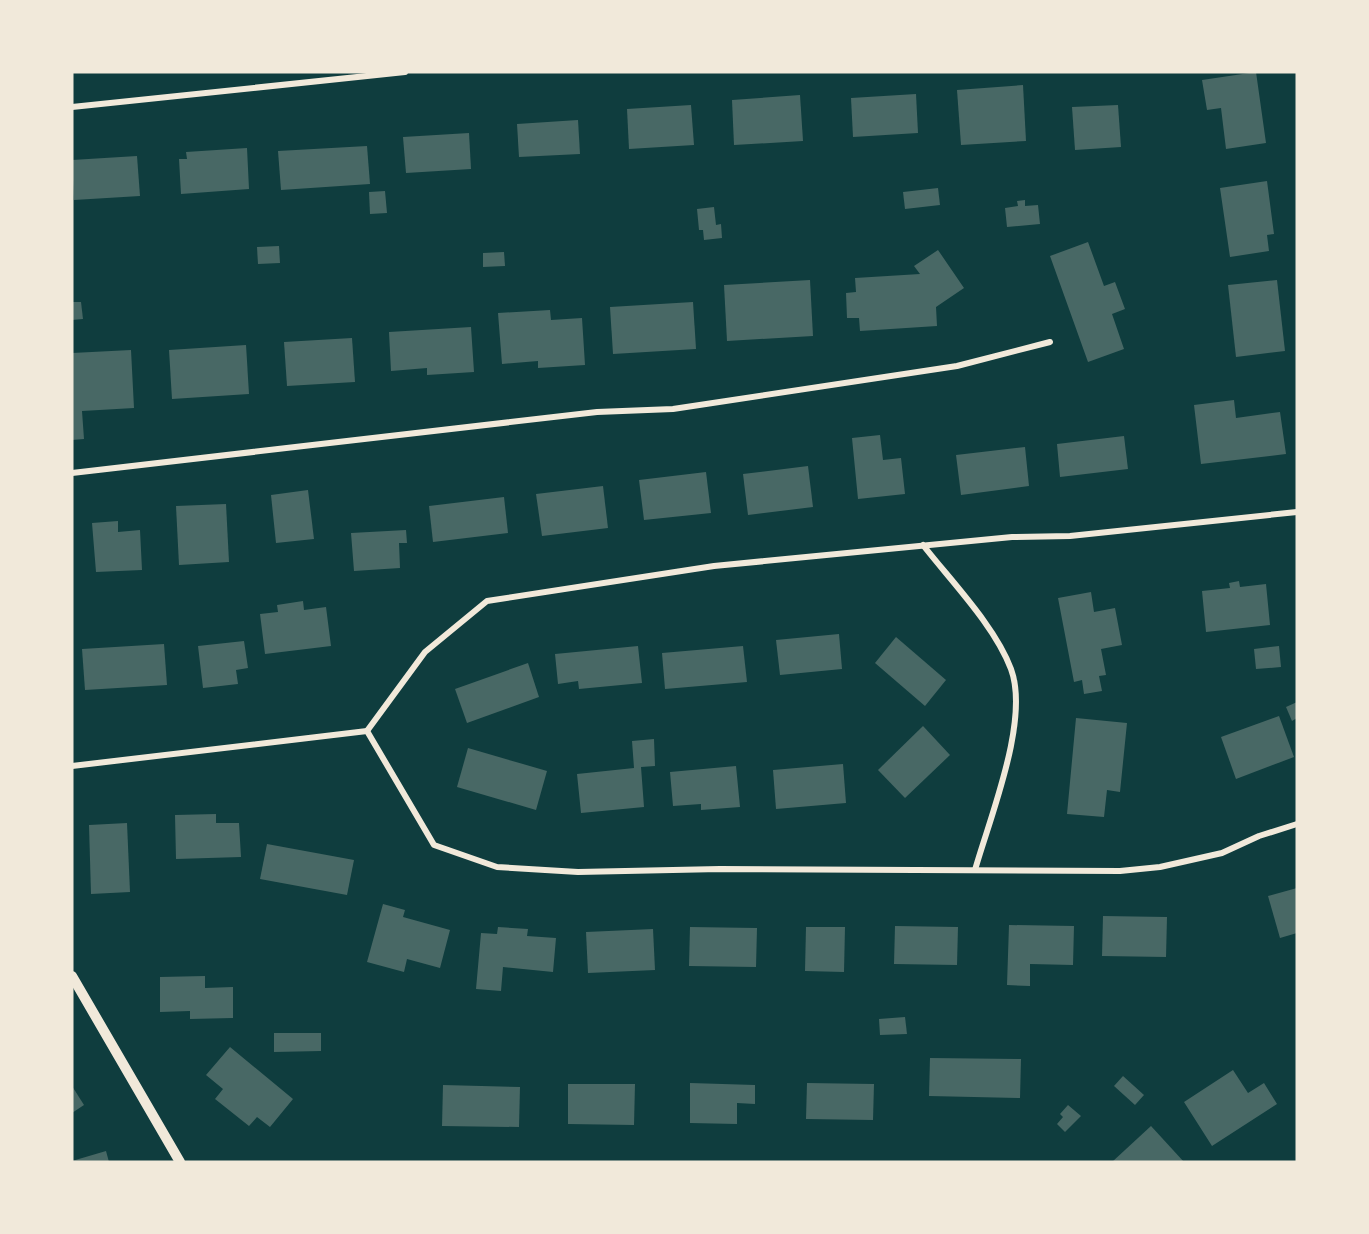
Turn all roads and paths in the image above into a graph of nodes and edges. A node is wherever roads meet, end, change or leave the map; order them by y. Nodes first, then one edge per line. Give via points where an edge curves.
1 (405, 72) edge
2 (72, 106) edge
3 (1050, 342) dead end
4 (72, 473) edge
5 (1297, 512) edge
6 (923, 545) junction
7 (367, 731) junction
8 (72, 766) edge
9 (1297, 824) edge
10 (975, 870) junction
11 (72, 976) edge
12 (180, 1162) edge

1 - 2 street
3 - 4 street via 957,366 673,409 597,412
5 - 6 street via 1070,536
6 - 7 street via 714,566 487,601 425,652
6 - 10 street via 989,630 1011,668 1017,696 1012,744
7 - 8 street
7 - 10 street via 434,844 497,867 578,872
9 - 10 street via 1222,853 1160,867 1120,871
11 - 12 street

